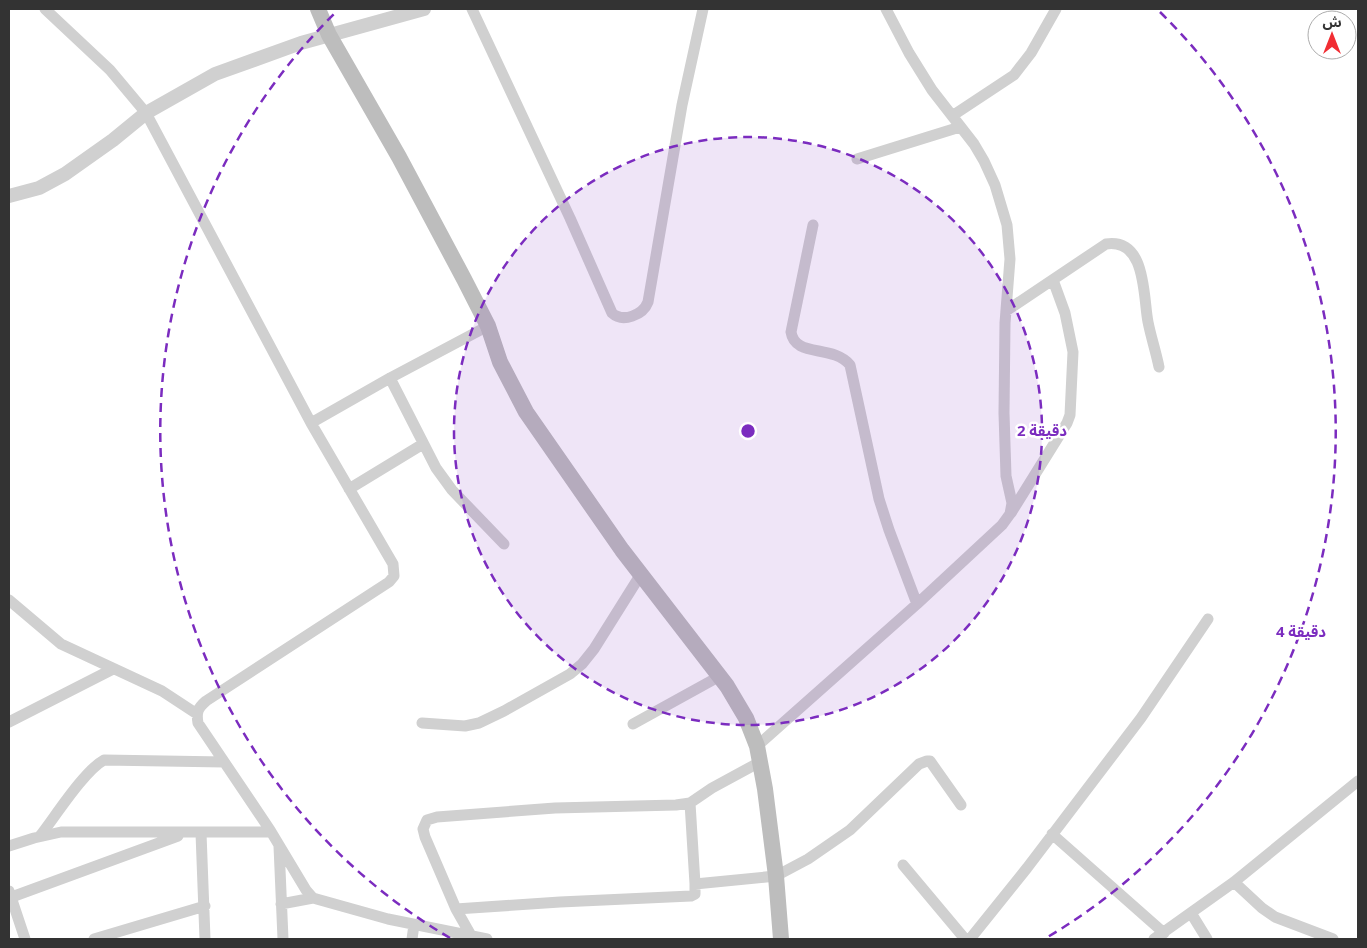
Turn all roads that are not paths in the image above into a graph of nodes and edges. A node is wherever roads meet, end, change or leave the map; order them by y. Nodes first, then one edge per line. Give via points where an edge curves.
1 (44, 9) edge
2 (318, 9) edge
3 (472, 9) edge
4 (703, 9) edge
5 (886, 9) edge
6 (1056, 9) edge
7 (415, 10) edge
8 (329, 35) junction
9 (146, 113) junction
10 (952, 116) junction
11 (960, 127) junction
12 (857, 159) dead end
13 (9, 196) edge
14 (813, 225) dead end
15 (1053, 280) junction
16 (1006, 311) junction
17 (488, 326) junction
18 (1160, 367) dead end
19 (390, 378) junction
20 (311, 423) junction
21 (423, 444) junction
22 (350, 489) junction
23 (1010, 514) junction
24 (504, 544) dead end
25 (641, 574) junction
26 (9, 600) edge
27 (918, 604) junction
28 (1208, 620) dead end
29 (113, 668) junction
30 (720, 676) junction
31 (197, 714) junction
32 (9, 722) edge
33 (422, 723) dead end
34 (632, 724) dead end
35 (758, 754) junction
36 (224, 762) junction
37 (1358, 782) edge
38 (690, 802) junction
39 (961, 805) dead end
40 (271, 832) junction
41 (187, 833) junction
42 (202, 833) junction
43 (1052, 834) junction
44 (40, 836) junction
45 (279, 844) junction
46 (9, 846) edge
47 (903, 865) dead end
48 (776, 876) junction
49 (1234, 882) junction
50 (695, 884) junction
51 (9, 896) edge
52 (313, 898) junction
53 (281, 904) junction
54 (205, 906) junction
55 (456, 909) junction
56 (1191, 913) junction
57 (414, 925) junction
58 (1159, 936) edge
59 (106, 938) edge
60 (472, 938) edge
61 (25, 939) edge
62 (94, 939) edge
63 (205, 939) edge
64 (283, 939) edge
65 (412, 939) edge
66 (487, 939) edge
67 (781, 939) edge
68 (965, 939) edge
69 (970, 939) edge
70 (1207, 939) edge
71 (1333, 939) edge

1 - 9 street via 110,70
2 - 8 main road
3 - 4 street via 612,313 622,319 643,310 648,302 682,105
5 - 10 street via 909,53
6 - 10 street via 1031,53 1014,75
7 - 8 street
8 - 9 street via 215,74
8 - 17 main road via 399,157
9 - 13 street via 65,174 39,188
9 - 20 street
10 - 11 street
11 - 12 street
11 - 16 street via 984,161 1007,224 1010,259
14 - 27 street via 792,339 802,347 844,358 850,365 879,500
15 - 16 street
15 - 18 street via 1106,244 1119,244 1128,250 1142,275 1148,322
15 - 23 street via 1066,313 1073,352 1070,415
16 - 23 street via 1004,413 1006,476 1012,503
17 - 19 street
17 - 25 main road via 500,362 526,412
19 - 20 street
19 - 21 street
20 - 22 street
21 - 22 street
21 - 24 street via 452,490
22 - 31 street via 390,557 394,576 206,701 198,708
23 - 27 street
25 - 30 main road
25 - 33 street via 594,649 570,674 479,723 465,726
26 - 29 street via 62,644
27 - 35 street
28 - 43 street via 1140,718
29 - 31 street via 162,691
29 - 32 street
30 - 34 street
30 - 35 main road via 746,718
31 - 36 street via 198,723
35 - 38 street
35 - 48 main road
36 - 40 street
36 - 44 street via 104,760 74,791
37 - 49 street
38 - 50 street
38 - 55 street via 668,806 556,808 427,820 424,837
39 - 48 street via 930,761 923,762 850,830
40 - 42 street
40 - 45 street
41 - 42 street
41 - 44 street via 61,832
41 - 51 street
42 - 54 street
43 - 58 street
43 - 69 street
44 - 46 street
45 - 52 street
45 - 53 street
47 - 68 street
48 - 50 street
48 - 67 main road
49 - 56 street
49 - 71 street via 1275,917
50 - 55 street via 692,896
51 - 61 street
52 - 53 street
52 - 57 street
53 - 64 street
54 - 59 street
54 - 63 street
55 - 60 street
56 - 58 street
56 - 70 street
57 - 60 street
57 - 65 street
59 - 62 street
60 - 66 street

